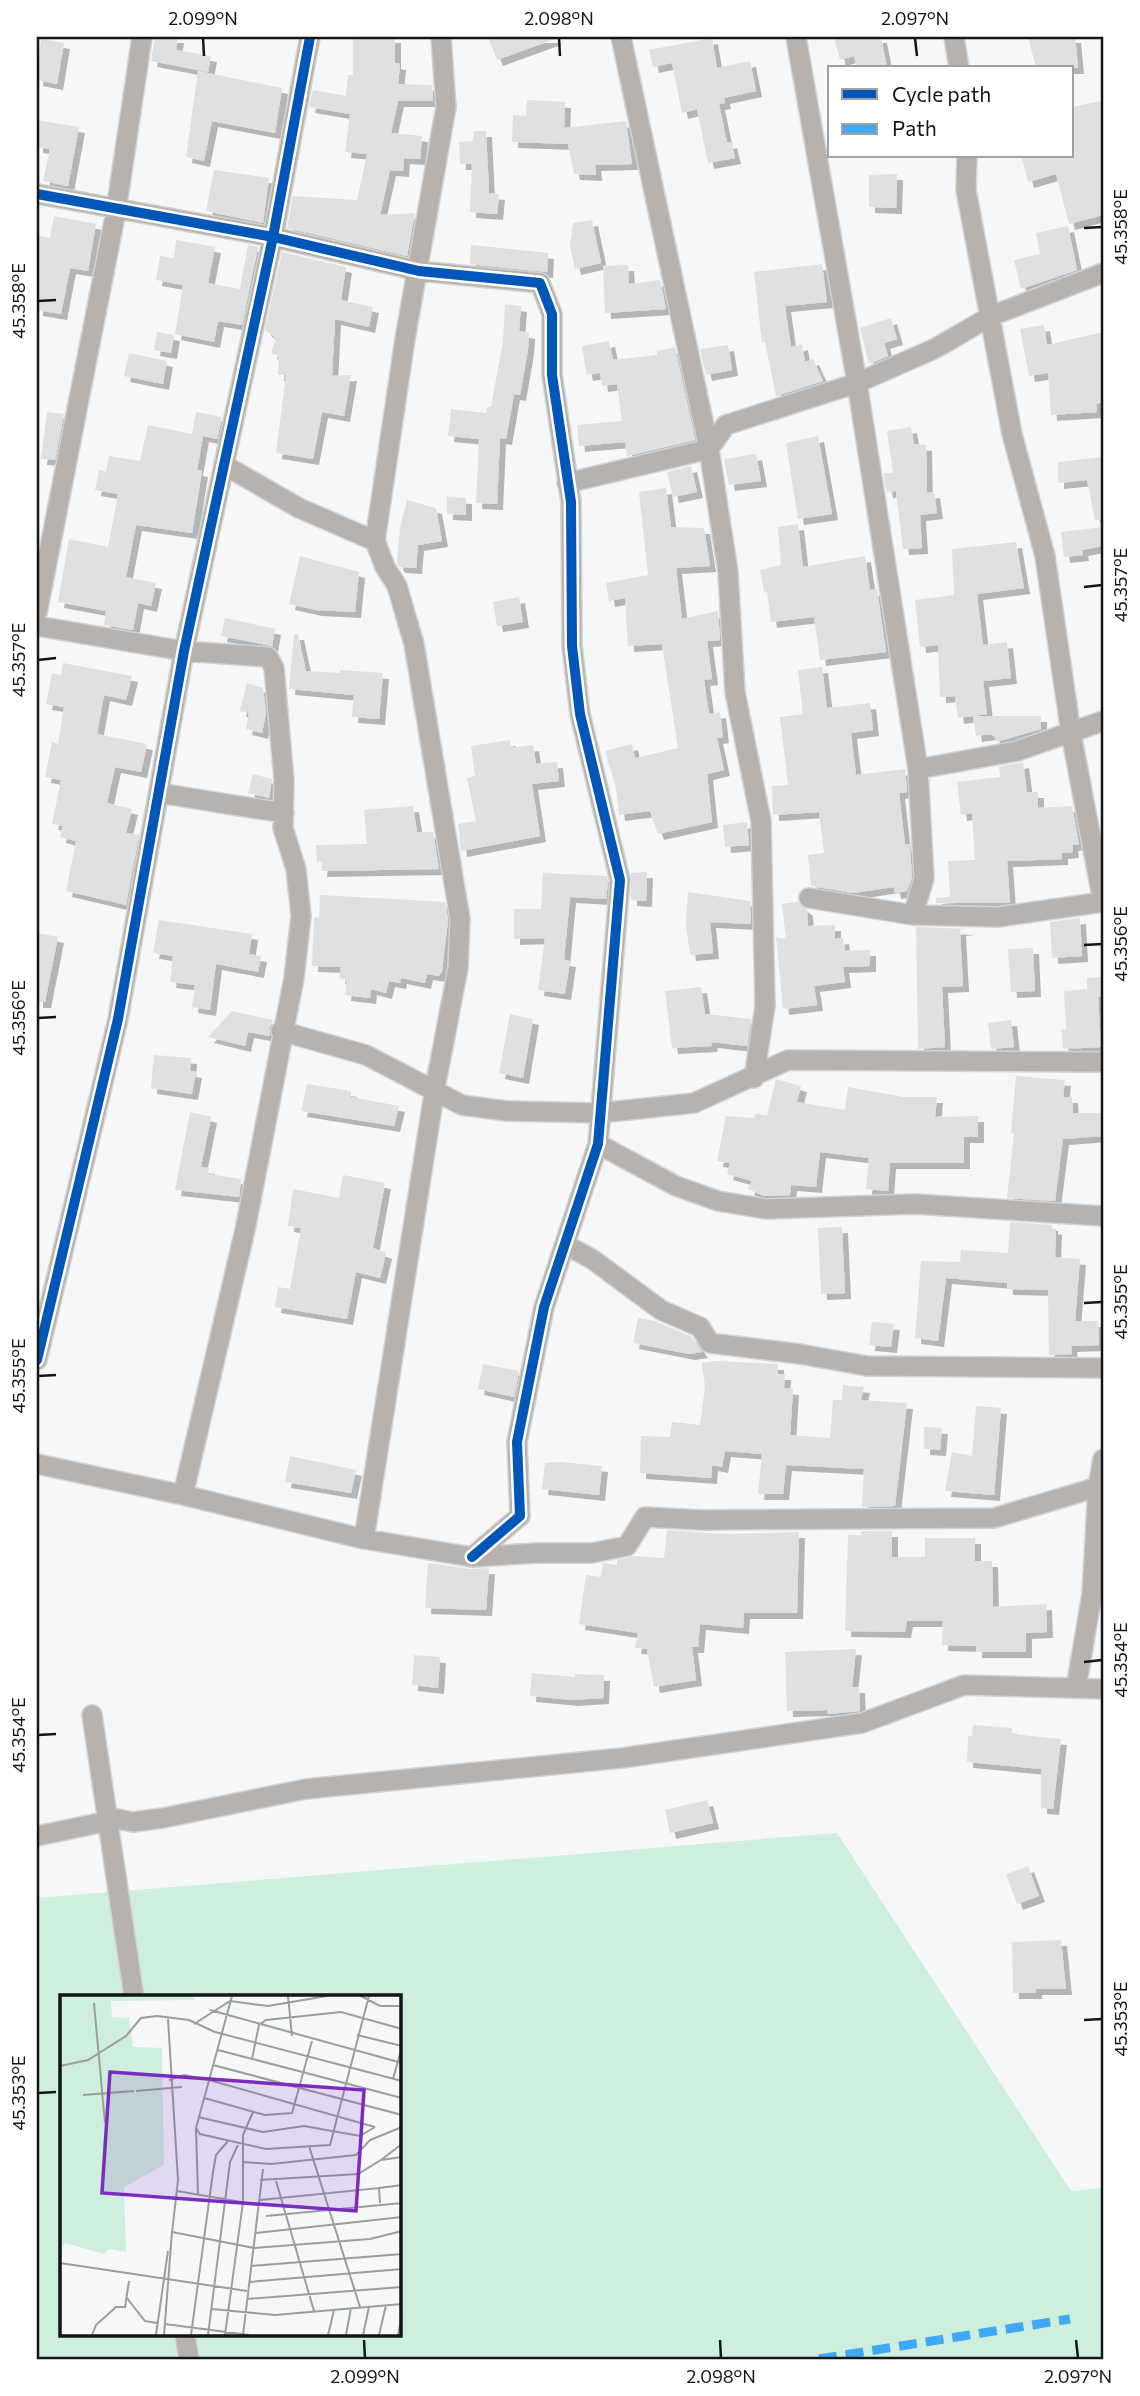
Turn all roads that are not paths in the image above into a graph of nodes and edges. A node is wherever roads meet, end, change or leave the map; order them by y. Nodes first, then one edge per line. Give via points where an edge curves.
1 (142, 37) edge
2 (310, 37) edge
3 (441, 37) edge
4 (621, 37) edge
5 (796, 37) edge
6 (954, 37) edge
7 (959, 66) edge
8 (967, 158) edge
9 (37, 194) edge
10 (116, 211) junction
11 (272, 237) junction
12 (419, 271) junction
13 (1103, 273) edge
14 (991, 316) junction
15 (857, 383) junction
16 (709, 449) junction
17 (224, 465) junction
18 (567, 483) junction
19 (44, 539) edge
20 (375, 541) junction
21 (37, 613) edge
22 (37, 626) edge
23 (184, 651) junction
24 (1103, 721) edge
25 (1071, 733) junction
26 (918, 769) junction
27 (159, 793) junction
28 (284, 813) junction
29 (809, 898) dead end
30 (1103, 902) edge
31 (913, 915) junction
32 (281, 1031) junction
33 (1103, 1062) edge
34 (754, 1078) junction
35 (435, 1088) junction
36 (600, 1113) junction
37 (598, 1144) junction
38 (1103, 1216) edge
39 (566, 1245) junction
40 (37, 1360) edge
41 (1103, 1368) edge
42 (1103, 1459) edge
43 (37, 1464) edge
44 (1098, 1487) junction
45 (183, 1495) junction
46 (363, 1539) junction
47 (472, 1557) junction
48 (1076, 1688) junction
49 (1103, 1689) edge
50 (92, 1715) dead end
51 (108, 1822) junction
52 (37, 1836) edge
53 (134, 1995) edge
54 (185, 2336) edge
55 (189, 2359) edge

1 - 10 street
2 - 11 street
3 - 12 street via 446,107
4 - 16 street
5 - 15 street
6 - 7 street
8 - 14 street via 966,190
9 - 10 street
10 - 11 street
10 - 19 street
11 - 12 street
11 - 17 street
12 - 18 street via 540,284 552,314 552,375
12 - 20 street
13 - 14 street
14 - 15 street via 936,348
14 - 25 street via 1012,434 1045,556
15 - 16 street via 726,425
15 - 26 street
16 - 18 street
16 - 34 street via 728,572 735,692 761,821 765,1006
17 - 20 street via 299,509
17 - 23 street
18 - 36 street via 572,646 580,714 620,880
19 - 21 street
20 - 35 street via 397,586 414,644 460,919 458,968
22 - 23 street
23 - 27 street
23 - 28 street via 268,657 276,680
24 - 25 street
25 - 26 street via 1017,751
25 - 30 street
26 - 31 street via 924,878
27 - 28 street
27 - 40 street via 106,1080
28 - 32 street via 301,916 294,978
29 - 31 street
30 - 31 street via 998,917
32 - 35 street via 366,1055
32 - 45 street via 245,1230
33 - 34 street via 788,1060
34 - 36 street via 694,1103
35 - 36 street via 463,1105
35 - 46 street
36 - 37 street
37 - 38 street via 676,1186 718,1201 766,1209 915,1204
37 - 39 street
39 - 41 street via 661,1310 700,1327 710,1343 867,1366
39 - 47 street via 544,1307 517,1442 520,1516
42 - 44 street
43 - 45 street
44 - 47 street via 994,1518 645,1517 627,1546 592,1553
44 - 48 street via 1092,1594
45 - 46 street
46 - 47 street
48 - 49 street
48 - 51 street via 964,1685 862,1723 622,1758 306,1789 163,1818
50 - 51 street
51 - 52 street
51 - 53 street
54 - 55 street

